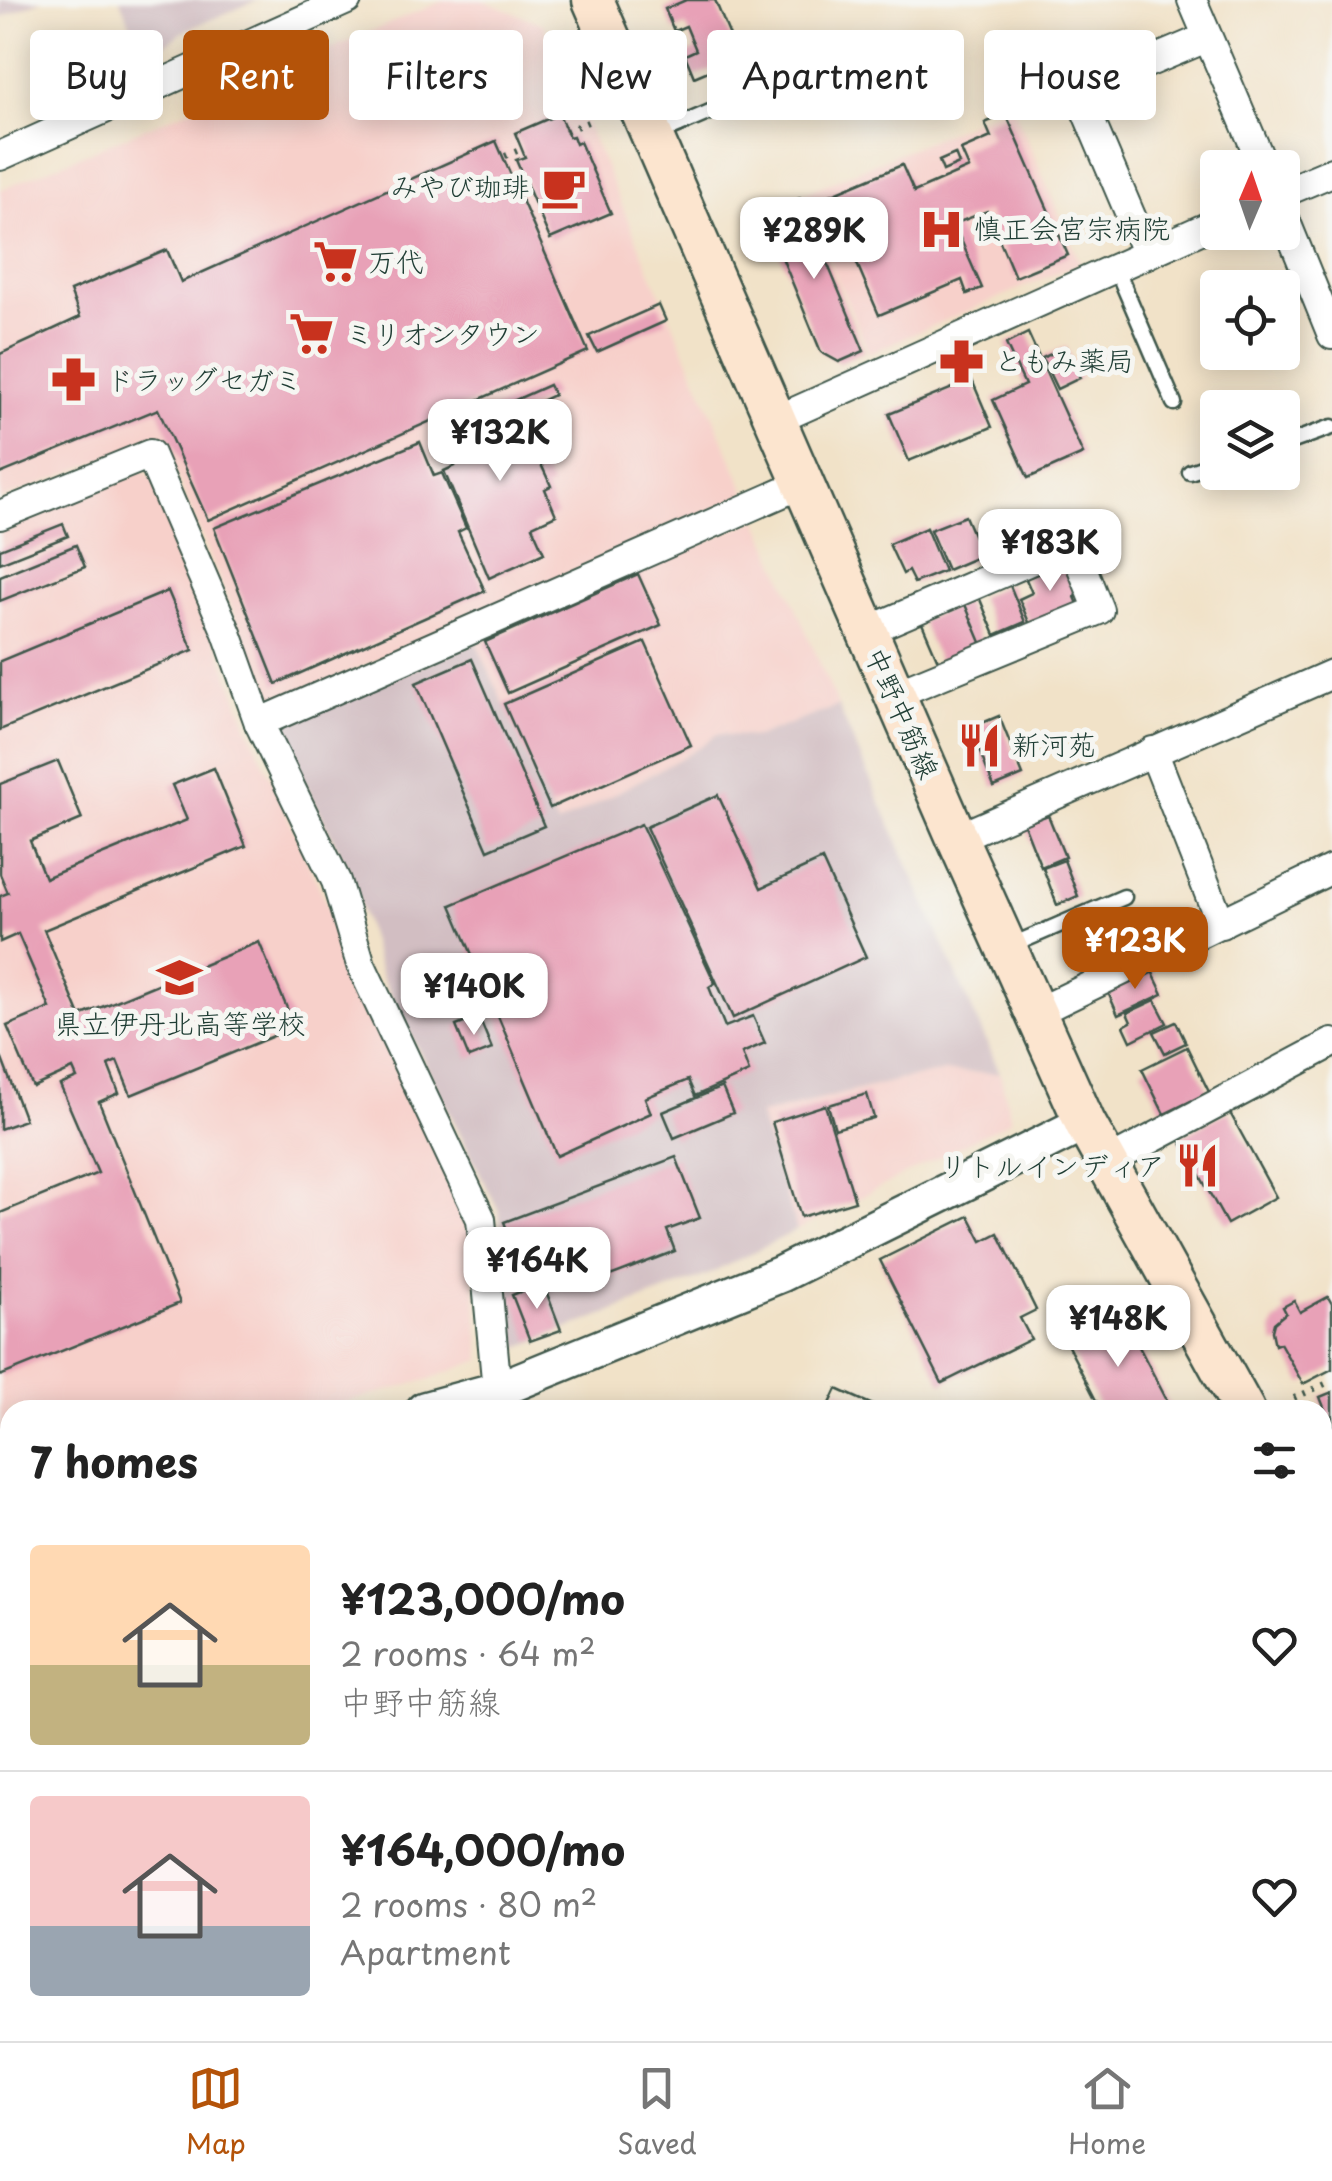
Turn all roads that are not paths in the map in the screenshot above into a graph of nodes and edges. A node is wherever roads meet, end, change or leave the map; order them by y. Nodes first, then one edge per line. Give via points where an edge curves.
1 (347, 0) edge
2 (592, 0) edge
3 (1192, 0) edge
4 (1206, 38) junction
5 (707, 113) edge
6 (652, 136) junction
7 (1256, 150) edge
8 (0, 156) edge
9 (1332, 172) edge
10 (1300, 185) edge
11 (1200, 230) edge
12 (1297, 250) edge
13 (1147, 254) junction
14 (1116, 268) junction
15 (1332, 335) edge
16 (1174, 403) dead end
17 (774, 421) junction
18 (1332, 427) edge
19 (1300, 439) edge
20 (1200, 468) edge
21 (1190, 472) dead end
22 (802, 484) junction
23 (0, 515) edge
24 (867, 631) junction
25 (1332, 674) edge
26 (895, 694) junction
27 (259, 723) junction
28 (1153, 751) junction
29 (956, 838) junction
30 (1332, 869) edge
31 (1124, 897) dead end
32 (1221, 924) junction
33 (1006, 947) junction
34 (1035, 1013) junction
35 (1332, 1043) edge
36 (1085, 1123) junction
37 (1106, 1163) junction
38 (500, 1400) edge
39 (1238, 1400) edge

1 - 8 street
2 - 6 main road, 中野中筋線
3 - 4 street
4 - 7 street
4 - 13 street via 1078,92
5 - 6 lane
6 - 17 main road, 中野中筋線
9 - 10 street
11 - 13 street
12 - 15 street
13 - 14 street
14 - 16 lane
14 - 17 street
17 - 22 main road, 中野中筋線
18 - 19 lane
20 - 21 lane
22 - 24 main road, 中野中筋線
22 - 27 street
23 - 27 street via 150,454
24 - 26 main road, 中野中筋線
24 - 26 street via 1072,542 1100,610
25 - 28 street
26 - 29 main road, 中野中筋線
27 - 38 street via 336,881 360,966 481,1219
28 - 29 street
28 - 32 street
29 - 33 main road, 中野中筋線
30 - 32 street
31 - 33 lane
32 - 34 street
33 - 34 main road, 中野中筋線
34 - 36 main road, 中野中筋線
35 - 37 street
36 - 37 main road, 中野中筋線
36 - 38 street via 780,1274
37 - 39 main road, 中野中筋線

